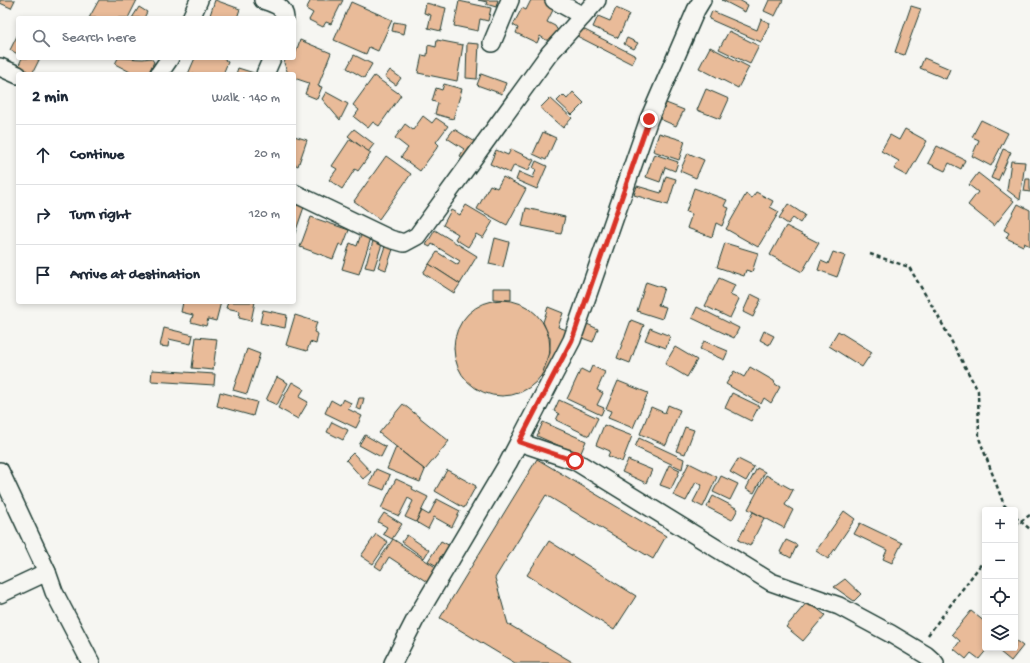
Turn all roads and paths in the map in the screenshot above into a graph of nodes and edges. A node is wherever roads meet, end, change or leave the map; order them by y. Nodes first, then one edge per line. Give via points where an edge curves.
1 (199, 0) edge
2 (263, 0) edge
3 (510, 0) edge
4 (554, 0) edge
5 (597, 0) edge
6 (702, 0) edge
7 (193, 16) edge
8 (285, 16) edge
9 (583, 16) junction
10 (492, 43) dead end
11 (169, 60) edge
12 (271, 60) edge
13 (0, 67) edge
14 (160, 72) edge
15 (266, 72) edge
16 (16, 74) edge
17 (296, 194) edge
18 (870, 254) dead end
19 (519, 442) junction
20 (0, 471) edge
21 (1006, 507) edge
22 (1030, 515) edge
23 (1020, 522) joint
24 (1030, 529) edge
25 (982, 563) edge
26 (47, 572) junction
27 (0, 594) edge
28 (917, 649) junction
29 (91, 663) edge
30 (393, 663) edge
31 (935, 663) edge

1 - 7 street
2 - 8 street via 278,5 285,12
3 - 10 street
4 - 9 street
5 - 9 street
6 - 19 street via 649,119 572,340
9 - 17 street via 549,54 417,236 404,243 390,239
11 - 14 street
12 - 15 street
13 - 16 street
18 - 21 path via 909,267 938,316 978,391 979,438
19 - 28 street via 575,461 771,582 839,606
19 - 30 street via 415,620
20 - 26 street
22 - 23 path
23 - 24 path
25 - 28 path
26 - 27 street
26 - 29 street via 54,592
28 - 31 street

